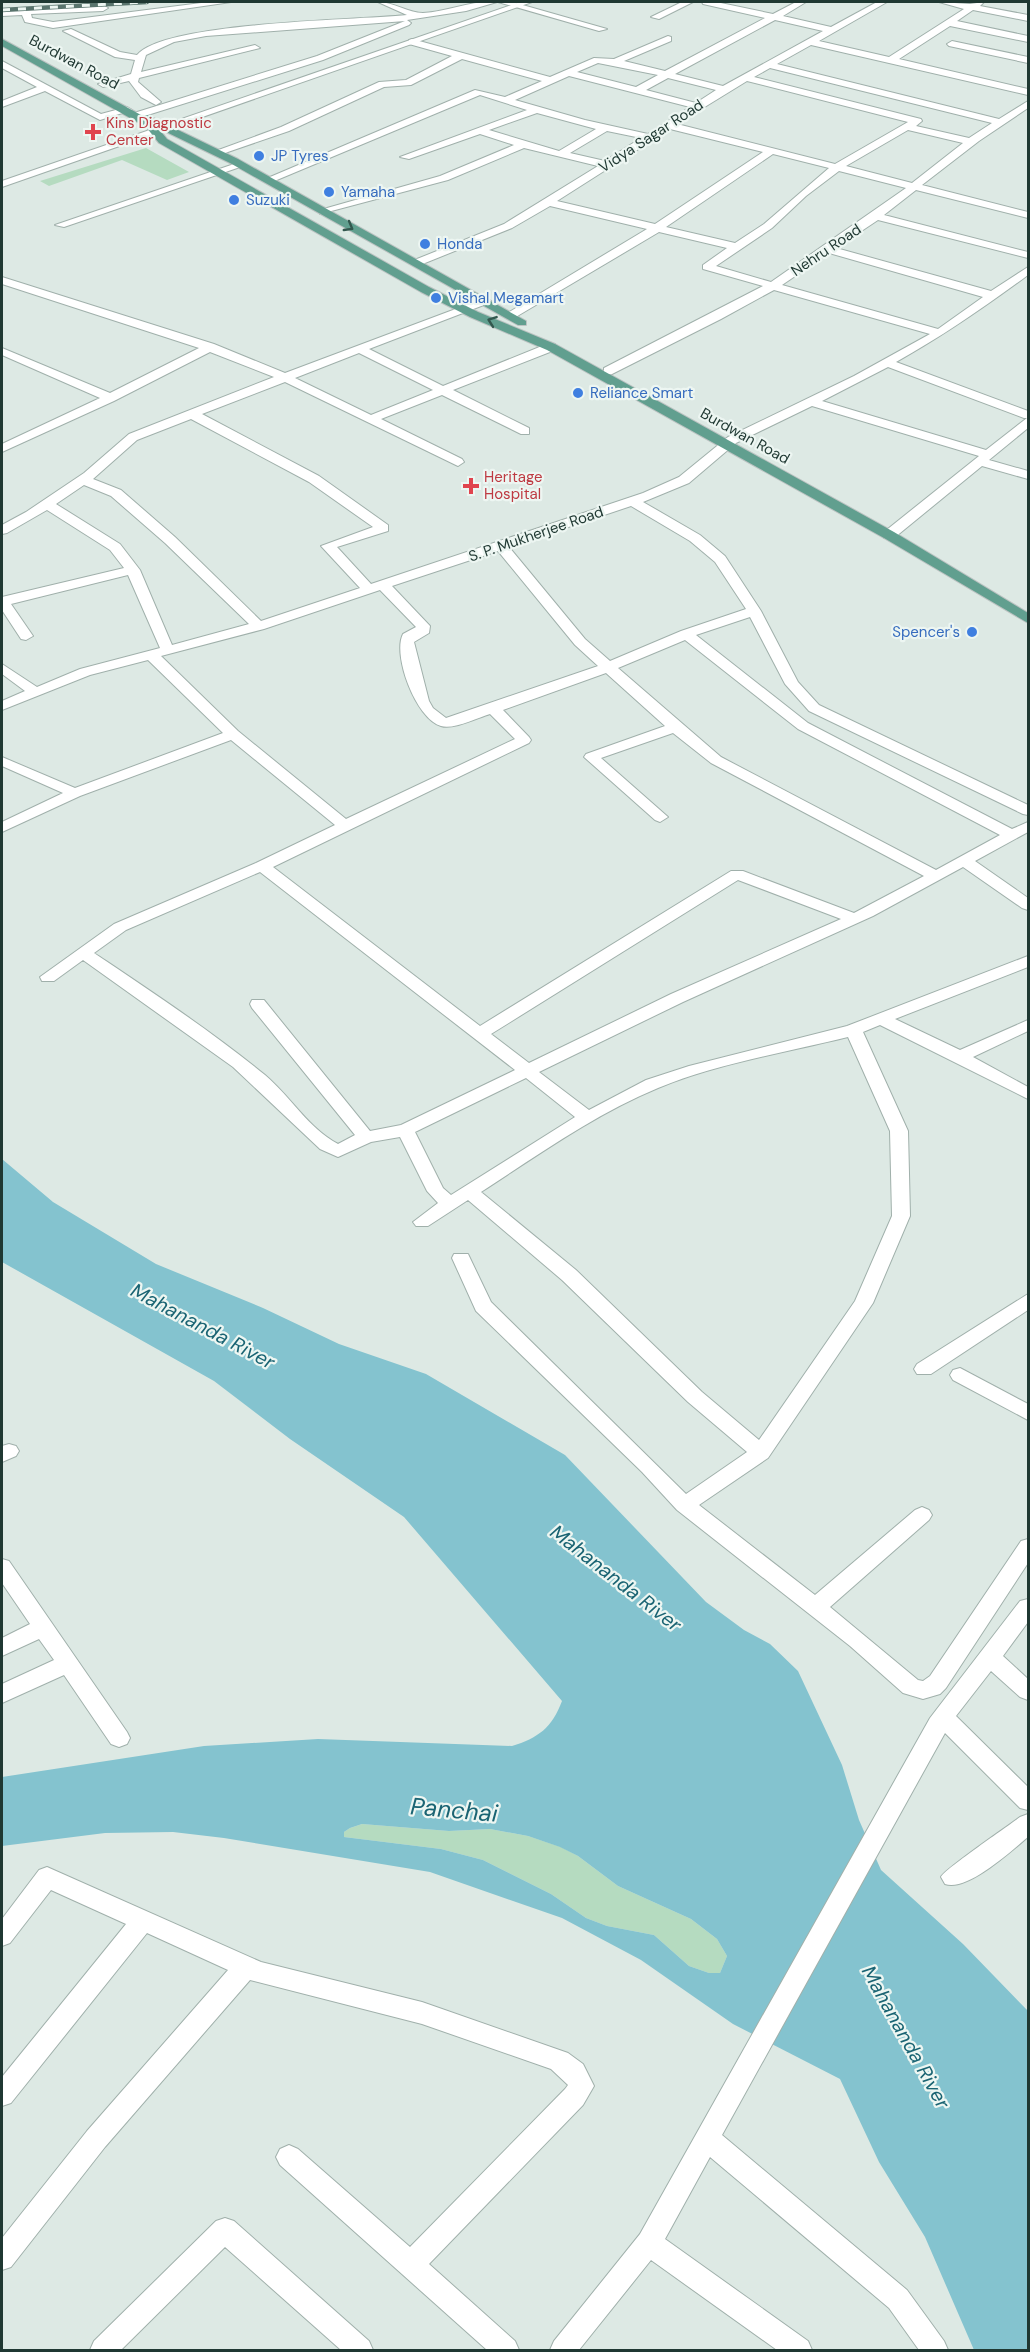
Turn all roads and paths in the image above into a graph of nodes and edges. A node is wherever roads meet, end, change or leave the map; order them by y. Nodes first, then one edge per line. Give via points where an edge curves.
1 (176, 2) edge
2 (226, 2) edge
3 (382, 2) edge
4 (492, 2) edge
5 (503, 2) edge
6 (544, 2) edge
7 (688, 2) edge
8 (706, 2) edge
9 (802, 2) edge
10 (883, 2) edge
11 (943, 2) edge
12 (976, 4) edge
13 (522, 5) edge
14 (26, 12) junction
15 (2, 13) edge
16 (418, 16) junction
17 (773, 16) junction
18 (656, 17) dead end
19 (1029, 18) edge
20 (946, 22) junction
21 (602, 29) dead end
22 (832, 30) junction
23 (68, 32) dead end
24 (668, 39) dead end
25 (1029, 39) edge
26 (2, 42) edge
27 (810, 42) junction
28 (416, 44) junction
29 (952, 44) dead end
30 (255, 48) dead end
31 (462, 55) junction
32 (140, 58) junction
33 (1029, 60) edge
34 (891, 61) junction
35 (615, 62) junction
36 (770, 65) junction
37 (4, 67) edge
38 (568, 73) junction
39 (665, 76) junction
40 (134, 77) junction
41 (744, 77) junction
42 (550, 80) junction
43 (103, 84) dead end
44 (46, 87) junction
45 (724, 89) junction
46 (636, 91) junction
47 (1029, 92) edge
48 (506, 100) junction
49 (156, 102) dead end
50 (2, 104) edge
51 (1029, 104) edge
52 (698, 106) junction
53 (538, 109) junction
54 (132, 112) junction
55 (1000, 122) junction
56 (668, 124) junction
57 (908, 127) junction
58 (171, 128) junction
59 (605, 128) junction
60 (482, 131) junction
61 (154, 133) junction
62 (649, 137) junction
63 (971, 142) junction
64 (523, 145) junction
65 (771, 151) junction
66 (218, 152) junction
67 (561, 154) junction
68 (405, 157) dead end
69 (242, 165) junction
70 (607, 165) junction
71 (837, 167) junction
72 (218, 172) junction
73 (267, 180) junction
74 (2, 184) edge
75 (914, 187) junction
76 (548, 202) junction
77 (324, 212) junction
78 (1029, 215) edge
79 (876, 216) junction
80 (60, 225) dead end
81 (657, 228) junction
82 (736, 248) junction
83 (828, 249) junction
84 (1029, 255) edge
85 (416, 263) junction
86 (1029, 270) edge
87 (1022, 282) edge
88 (5, 284) edge
89 (772, 285) junction
90 (994, 296) junction
91 (485, 302) junction
92 (461, 308) junction
93 (510, 316) junction
94 (940, 333) junction
95 (210, 347) junction
96 (551, 347) junction
97 (358, 348) junction
98 (2, 351) edge
99 (887, 363) junction
100 (604, 373) junction
101 (286, 378) junction
102 (444, 390) junction
103 (110, 398) junction
104 (812, 402) junction
105 (192, 414) junction
106 (1029, 415) edge
107 (371, 419) junction
108 (1029, 422) edge
109 (525, 431) dead end
110 (728, 442) junction
111 (2, 448) edge
112 (985, 459) junction
113 (458, 462) dead end
114 (1029, 475) edge
115 (83, 480) junction
116 (633, 501) junction
117 (47, 504) junction
118 (2, 530) edge
119 (892, 533) junction
120 (502, 547) junction
121 (133, 570) junction
122 (384, 586) junction
123 (369, 590) junction
124 (2, 602) edge
125 (1029, 609) edge
126 (754, 611) junction
127 (1029, 619) edge
128 (259, 626) junction
129 (686, 634) junction
130 (26, 636) dead end
131 (168, 651) junction
132 (151, 655) junction
133 (609, 667) junction
134 (2, 668) edge
135 (34, 691) junction
136 (2, 706) edge
137 (493, 709) junction
138 (675, 727) junction
139 (233, 735) junction
140 (2, 761) edge
141 (75, 793) junction
142 (1029, 811) edge
143 (660, 817) dead end
144 (345, 826) junction
145 (1029, 826) edge
146 (2, 828) edge
147 (1012, 835) junction
148 (964, 861) junction
149 (262, 866) junction
150 (936, 876) junction
151 (1029, 905) edge
152 (854, 918) junction
153 (83, 953) junction
154 (1029, 961) edge
155 (48, 977) dead end
156 (258, 1004) dead end
157 (879, 1018) junction
158 (1029, 1025) edge
159 (853, 1030) junction
160 (479, 1034) junction
161 (960, 1057) junction
162 (527, 1071) junction
163 (1029, 1094) edge
164 (587, 1117) junction
165 (405, 1130) junction
166 (366, 1137) junction
167 (471, 1193) junction
168 (452, 1205) junction
169 (422, 1222) dead end
170 (461, 1258) dead end
171 (1029, 1300) edge
172 (924, 1369) dead end
173 (960, 1375) dead end
174 (1029, 1413) edge
175 (761, 1453) junction
176 (684, 1505) junction
177 (922, 1515) dead end
178 (1029, 1547) edge
179 (2, 1567) edge
180 (9, 1593) edge
181 (816, 1607) junction
182 (1026, 1615) edge
183 (43, 1627) junction
184 (2, 1648) edge
185 (988, 1656) junction
186 (68, 1663) junction
187 (1029, 1691) edge
188 (2, 1694) edge
189 (939, 1723) junction
190 (119, 1738) dead end
191 (1029, 1801) edge
192 (1029, 1824) edge
193 (953, 1877) dead end
194 (143, 1921) junction
195 (2, 1936) edge
196 (246, 1967) junction
197 (2, 2095) edge
198 (708, 2139) junction
199 (289, 2157) dead end
200 (649, 2243) junction
201 (2, 2258) edge
202 (409, 2266) junction
203 (103, 2350) edge
204 (360, 2350) edge
205 (506, 2350) edge
206 (563, 2350) edge
207 (799, 2350) edge
208 (935, 2350) edge

1 - 14 street
2 - 14 street via 53,25 32,22
3 - 16 street
4 - 16 street
5 - 13 street
6 - 13 street
7 - 18 street
8 - 17 street
9 - 17 street
10 - 22 street, Vidya Sagar Road
11 - 12 street
12 - 19 street
12 - 20 street
13 - 21 street
13 - 28 street
14 - 15 street
16 - 32 street via 182,38 151,47
16 - 54 street via 320,58
17 - 22 street
17 - 39 street
20 - 25 street
20 - 34 street
22 - 27 street, Vidya Sagar Road
23 - 32 street via 118,55
24 - 35 street
26 - 54 main road, Burdwan Road
27 - 34 street
27 - 36 street, Vidya Sagar Road
28 - 31 street
28 - 58 street
29 - 33 street
30 - 40 street
31 - 42 street
31 - 66 street via 408,83 382,84 285,129
32 - 40 street
34 - 47 street
35 - 38 street via 597,60
35 - 39 street
36 - 41 street, Vidya Sagar Road
36 - 55 street
37 - 44 street
38 - 42 street
38 - 46 street
39 - 45 street
39 - 46 street
40 - 43 street
40 - 49 street via 136,88
41 - 45 street, Vidya Sagar Road
41 - 57 street via 917,121
42 - 48 street
44 - 50 street
44 - 54 street via 100,117
45 - 52 street, Vidya Sagar Road
46 - 52 street
48 - 53 street
48 - 73 street via 479,92
51 - 55 street, Nehru Road
52 - 56 street, Vidya Sagar Road
53 - 59 street
53 - 60 street
54 - 58 main road, Burdwan Road
54 - 61 main road, Burdwan Road
55 - 63 street, Nehru Road
56 - 62 street, Vidya Sagar Road
56 - 65 street
57 - 63 street
57 - 71 street
58 - 61 street
58 - 66 main road, Burdwan Road
59 - 62 street
59 - 67 street
60 - 64 street
60 - 68 street
61 - 72 main road, Burdwan Road
61 - 74 street via 138,135
62 - 70 street, Vidya Sagar Road
63 - 75 street, Nehru Road
64 - 67 street
64 - 77 street via 444,178
65 - 71 street
65 - 81 street
66 - 69 main road, Burdwan Road
67 - 70 street
69 - 72 street
69 - 73 main road, Burdwan Road
70 - 76 street, Vidya Sagar Road
71 - 75 street
71 - 82 street
72 - 80 street
72 - 92 main road, Burdwan Road
73 - 77 main road, Burdwan Road
75 - 78 street
75 - 79 street, Nehru Road
76 - 81 street
76 - 85 street, Vidya Sagar Road via 508,225
77 -> 85 main road, Burdwan Road
79 - 83 street, Nehru Road
79 - 84 street
81 - 82 street
81 - 93 street
82 - 89 street via 707,267
83 - 89 street, Nehru Road
83 - 90 street
85 - 91 main road, Burdwan Road
86 - 87 street, S. P. Mukherjee Road
87 - 90 street, S. P. Mukherjee Road
88 - 95 street
89 - 94 street
89 - 100 street, Nehru Road
90 - 94 street, S. P. Mukherjee Road
91 - 92 street
91 - 93 main road, Burdwan Road
96 -> 92 main road, Burdwan Road
92 - 97 street
93 - 100 main road, Burdwan Road
94 - 99 street, S. P. Mukherjee Road
95 - 101 street
95 - 103 street
96 - 100 main road, Burdwan Road
96 - 102 street
97 - 101 street
97 - 102 street
98 - 103 street
99 - 104 street, S. P. Mukherjee Road
99 - 106 street
100 - 110 main road, Burdwan Road
101 - 105 street
101 - 107 street
102 - 107 street
102 - 109 street
103 - 111 street
104 - 110 street, S. P. Mukherjee Road
104 - 112 street
105 - 115 street via 133,437
105 - 123 street via 314,479 383,528 328,546
107 - 113 street
108 - 112 street
110 - 116 street, S. P. Mukherjee Road via 684,480
110 - 119 main road, Burdwan Road
112 - 114 street
112 - 119 street
115 - 117 street
115 - 128 street via 116,493
116 - 120 street, S. P. Mukherjee Road
116 - 126 street via 695,538 720,558
117 - 118 street
117 - 121 street via 115,548
119 - 125 main road, Burdwan Road
119 - 127 main road, Burdwan Road
120 - 122 street, S. P. Mukherjee Road
120 - 133 street via 580,642
121 - 124 street
121 - 131 street
122 - 123 street, S. P. Mukherjee Road
122 - 137 street via 423,626 424,630 407,642 419,696 432,716 445,723
123 - 128 street, S. P. Mukherjee Road
124 - 130 street
126 - 129 street
126 - 142 street via 792,684 814,708
128 - 131 street, S. P. Mukherjee Road
129 - 133 street
129 - 147 street via 803,726
131 - 132 street, S. P. Mukherjee Road
132 - 135 street, S. P. Mukherjee Road via 85,672
132 - 139 street
133 - 137 street
133 - 138 street
134 - 135 street
135 - 136 street, S. P. Mukherjee Road
137 - 144 street via 524,740
138 - 143 street via 591,757
138 - 150 street via 716,760
139 - 141 street
139 - 144 street
140 - 141 street
141 - 146 street
144 - 149 street
145 - 147 street
147 - 148 street
148 - 150 street
148 - 151 street
149 - 153 street via 120,927
149 - 160 street
150 - 152 street
152 - 160 street via 737,874
152 - 162 street
153 - 155 street
153 - 166 street via 196,1029 264,1084 326,1146 338,1151
154 - 157 street
156 - 166 street
157 - 159 street
157 - 161 street
158 - 161 street
159 - 164 street via 652,1084
159 - 175 street via 899,1131 901,1216 864,1303
160 - 162 street
161 - 163 street
162 - 164 street
162 - 165 street
164 - 167 street
165 - 166 street
165 - 168 street via 436,1191
167 - 168 street
167 - 175 street via 569,1275 695,1397
168 - 169 street
170 - 176 street via 483,1306
171 - 172 street
173 - 174 street
175 - 176 street
176 - 181 street
177 - 181 street
178 - 181 street via 932,1688 911,1687
179 - 180 street
180 - 183 street
182 - 185 street
183 - 184 street
183 - 186 street
185 - 187 street
185 - 189 street
186 - 188 street
186 - 190 street
189 - 191 street
189 - 198 street
192 - 193 street
194 - 195 street via 47,1877
194 - 196 street
194 - 197 street
196 - 201 street via 96,2139
196 - 202 street via 422,2013 559,2061 579,2078 582,2086 574,2097
198 - 200 street
198 - 208 street via 898,2299
199 - 202 street
200 - 206 street
200 - 207 street
202 - 205 street
203 - 204 street via 225,2230

